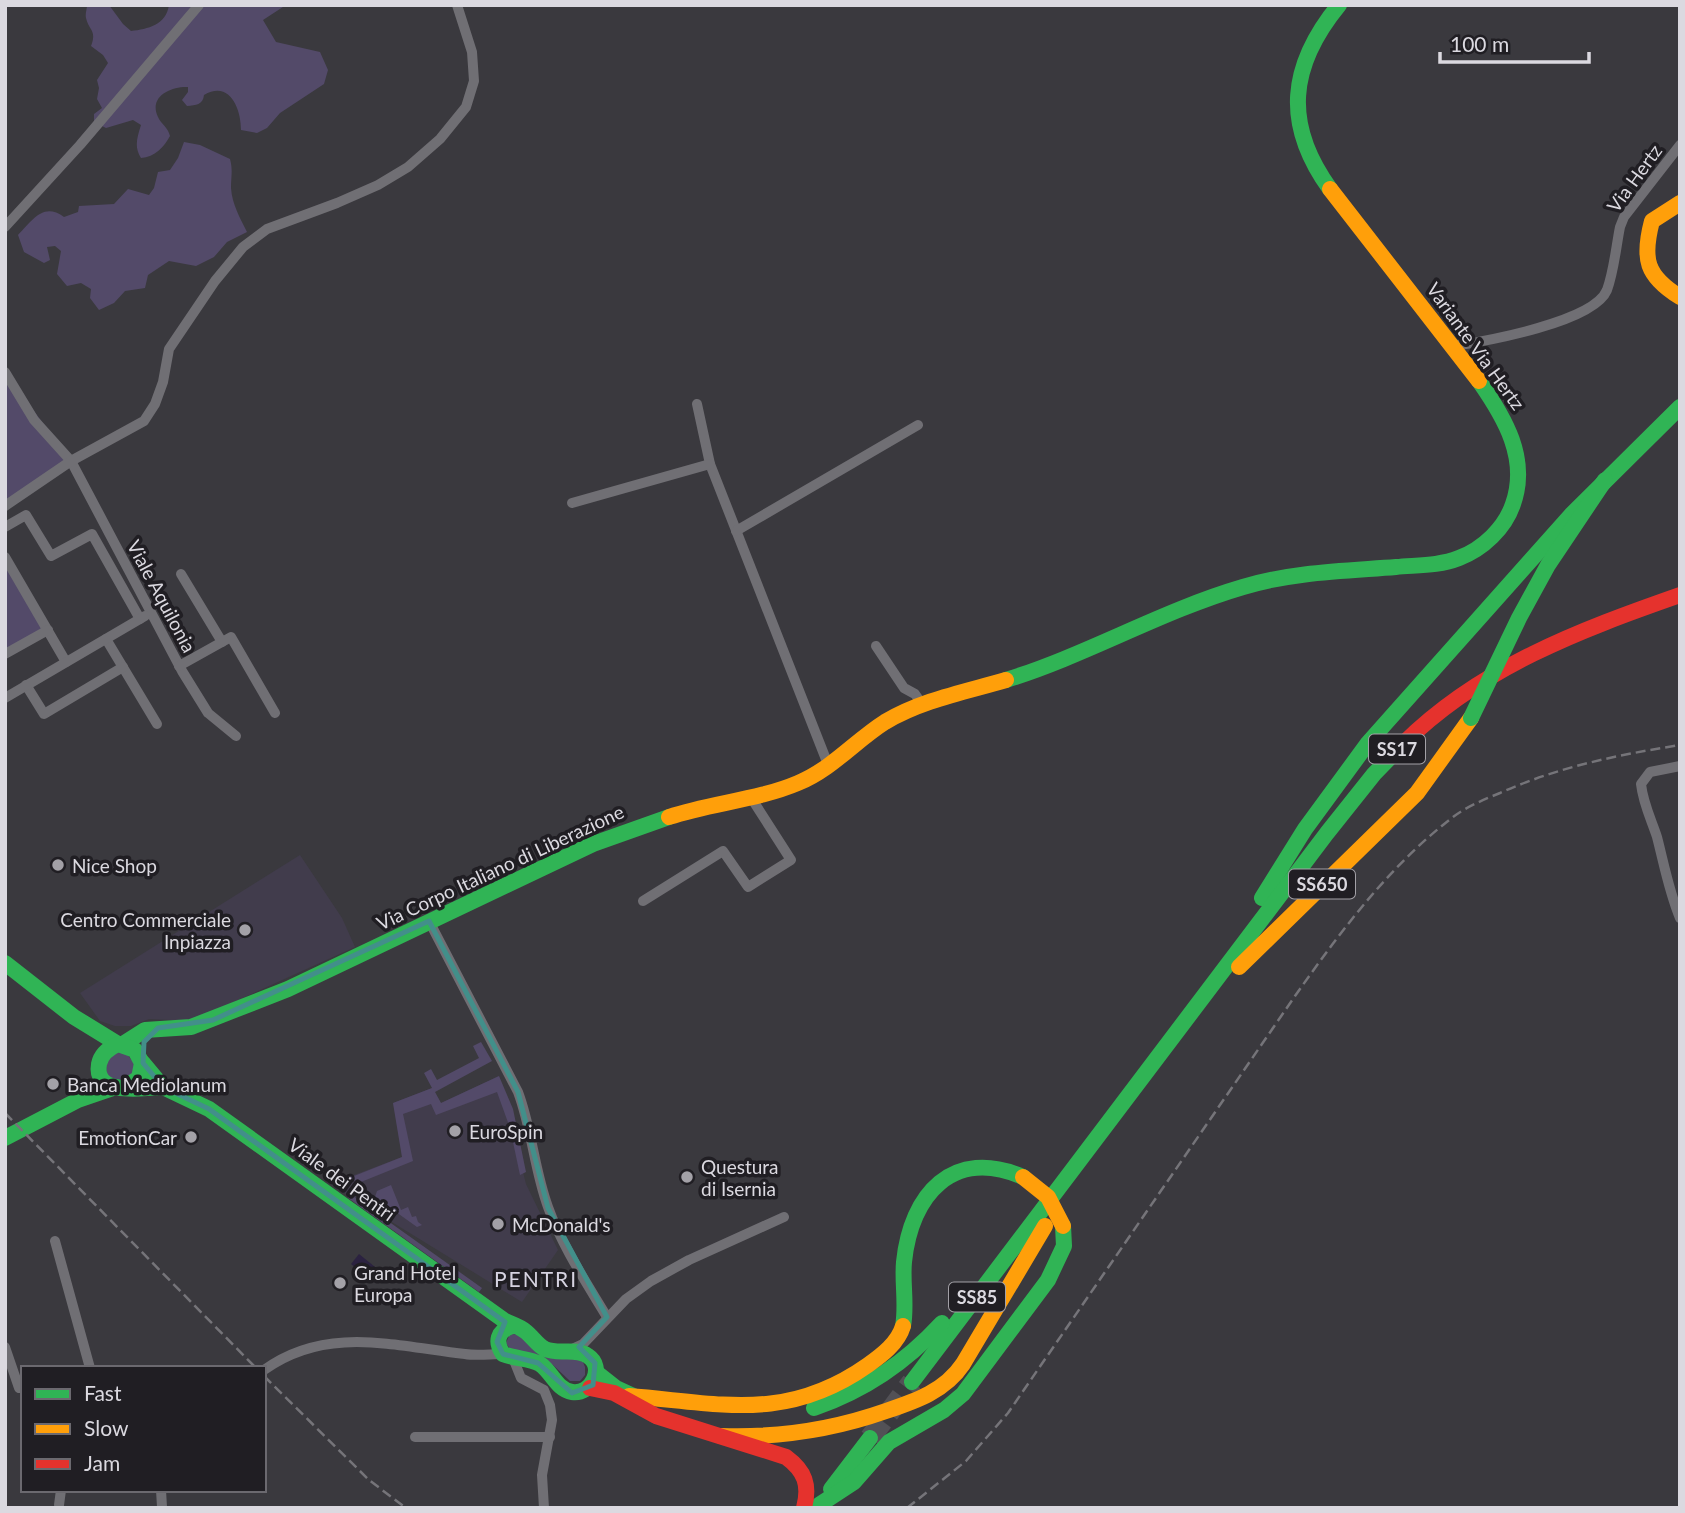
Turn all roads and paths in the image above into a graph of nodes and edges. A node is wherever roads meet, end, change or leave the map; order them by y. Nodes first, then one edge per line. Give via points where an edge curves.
1 (199, 5) edge
2 (457, 5) edge
3 (1339, 5) edge
4 (1680, 145) edge
5 (1680, 203) edge
6 (5, 227) edge
7 (1680, 297) edge
8 (1461, 345) junction
9 (5, 372) edge
10 (696, 404) dead end
11 (1680, 407) edge
12 (918, 425) dead end
13 (71, 461) junction
14 (710, 464) junction
15 (1605, 481) junction
16 (572, 503) dead end
17 (5, 506) edge
18 (5, 527) edge
19 (736, 531) junction
20 (5, 557) edge
21 (181, 573) dead end
22 (1246, 586) joint
23 (1680, 596) edge
24 (152, 611) junction
25 (140, 619) junction
26 (48, 630) junction
27 (106, 639) junction
28 (222, 642) junction
29 (876, 646) dead end
30 (5, 654) edge
31 (66, 662) junction
32 (179, 666) junction
33 (123, 667) junction
34 (26, 685) junction
35 (5, 698) edge
36 (922, 704) junction
37 (275, 713) dead end
38 (157, 724) dead end
39 (236, 736) dead end
40 (1680, 766) edge
41 (828, 767) junction
42 (750, 796) junction
43 (643, 901) dead end
44 (1680, 918) edge
45 (429, 921) junction
46 (5, 963) edge
47 (1197, 1004) junction
48 (82, 1022) junction
49 (158, 1028) junction
50 (121, 1044) junction
51 (1167, 1044) junction
52 (142, 1059) junction
53 (99, 1065) junction
54 (163, 1087) junction
55 (120, 1088) junction
56 (78, 1100) junction
57 (5, 1138) edge
58 (1088, 1151) junction
59 (1066, 1179) joint
60 (1041, 1212) junction
61 (784, 1217) dead end
62 (54, 1241) dead end
63 (607, 1317) junction
64 (591, 1336) junction
65 (505, 1342) junction
66 (5, 1346) edge
67 (570, 1351) junction
68 (538, 1363) junction
69 (89, 1366) edge
70 (266, 1369) edge
71 (593, 1373) junction
72 (912, 1382) tunnel mouth
73 (533, 1384) junction
74 (21, 1388) edge
75 (5, 1389) edge
76 (629, 1396) junction
77 (721, 1436) junction
78 (415, 1437) dead end
79 (550, 1437) junction
80 (870, 1438) tunnel mouth
81 (61, 1492) edge
82 (59, 1505) dead end
83 (813, 1507) edge
84 (544, 1508) edge

1 - 6 street
2 - 13 street via 472,52 474,81 466,107 449,128 408,167 378,185 267,229 243,247 169,349 163,382 144,421
3 - 8 main road, Variante Via Hertz via 1312,39 1298,77 1299,124 1307,148 1317,171
4 - 8 street, Via Hertz via 1625,217 1606,292 1598,302 1542,328
5 - 7 main road via 1652,220 1645,244 1649,269 1658,284
8 - 22 main road, Variante Via Hertz via 1500,409 1516,450 1520,485 1499,530 1488,542 1455,560 1305,575
9 - 13 street, Viale Aquilonia via 34,421
10 - 14 street
11 - 15 main road, SS650
12 - 19 street
13 - 17 street
13 - 24 street, Viale Aquilonia
14 - 16 street
14 - 19 street
15 - 47 main road, SS650, bridge via 1336,784
15 - 51 main road, SS650, bridge via 1542,576 1471,718 1417,793 1229,977 1188,1032
18 - 25 street via 26,514 51,556 92,534
19 - 41 street
20 - 26 street
21 - 28 street
22 - 36 main road, Via Corpo Italiano di Liberazione via 1038,670
23 - 47 main road, SS17 via 1611,619 1519,659 1428,720 1362,789
24 - 25 street
24 - 32 street, Viale Aquilonia
25 - 27 street
26 - 30 street
26 - 31 street
27 - 31 street
27 - 33 street
28 - 32 street
28 - 37 street via 231,637
29 - 36 street via 904,688
31 - 34 street
32 - 39 street, Viale Aquilonia via 208,713
33 - 34 street via 44,714
33 - 38 street
34 - 35 street
36 - 41 main road, Via Corpo Italiano di Liberazione via 872,731
40 - 44 street via 1650,772 1641,784
41 - 42 main road, Via Corpo Italiano di Liberazione via 795,785
42 - 43 street via 791,860 748,887 723,851
42 - 45 main road, Via Corpo Italiano di Liberazione via 646,824 593,844
45 - 49 main road, Via Corpo Italiano di Liberazione via 214,1020 191,1027
45 - 63 street via 518,1091 548,1208
46 - 48 main road
47 - 51 main road, SS17
48 - 50 main road
48 - 53 main road via 93,1039
49 - 50 main road, Via Corpo Italiano di Liberazione
49 - 52 main road via 144,1042
50 - 52 main road via 135,1048
50 - 53 main road via 106,1050
51 - 58 main road, SS17
52 - 54 main road, Viale dei Pentri
52 - 55 main road via 139,1080
53 - 55 main road via 105,1081
53 - 56 main road
54 - 55 main road, Viale dei Pentri
54 - 65 main road, Viale dei Pentri via 209,1109 492,1312
55 - 56 main road, Viale dei Pentri
56 - 57 main road, Viale dei Pentri
58 - 59 main road, SS17
58 - 77 main road via 1066,1196 947,1383 908,1404 825,1431 761,1438
59 - 60 main road, SS85
60 - 72 main road, SS85
60 - 76 main road via 1008,1239 930,1337 871,1385 841,1400 793,1413 730,1418 683,1413
61 - 63 street via 659,1277
62 - 69 street
63 - 64 street
64 - 67 street
64 - 71 street
65 - 67 main road, Viale dei Pentri via 519,1327 550,1350
65 - 68 main road
65 - 70 street via 479,1354 364,1342 325,1344 279,1359
65 - 73 street via 521,1378
66 - 74 street
67 - 71 main road, Viale dei Pentri via 587,1355
68 - 71 main road via 572,1393 583,1392
68 - 73 street via 531,1372
71 - 76 main road
71 - 77 main road via 614,1393 656,1416
73 - 79 street via 548,1396
74 - 75 street
76 - 83 main road, bridge via 760,1405 833,1388 896,1342 905,1325 906,1247 918,1209 934,1188 969,1166 992,1165 1023,1177 1048,1197 1063,1226 1064,1246 1048,1280 962,1394 889,1442 854,1482
77 - 83 main road via 769,1449 798,1465 809,1485
78 - 79 street
79 - 84 street via 542,1475
80 - 83 main road
81 - 82 street

